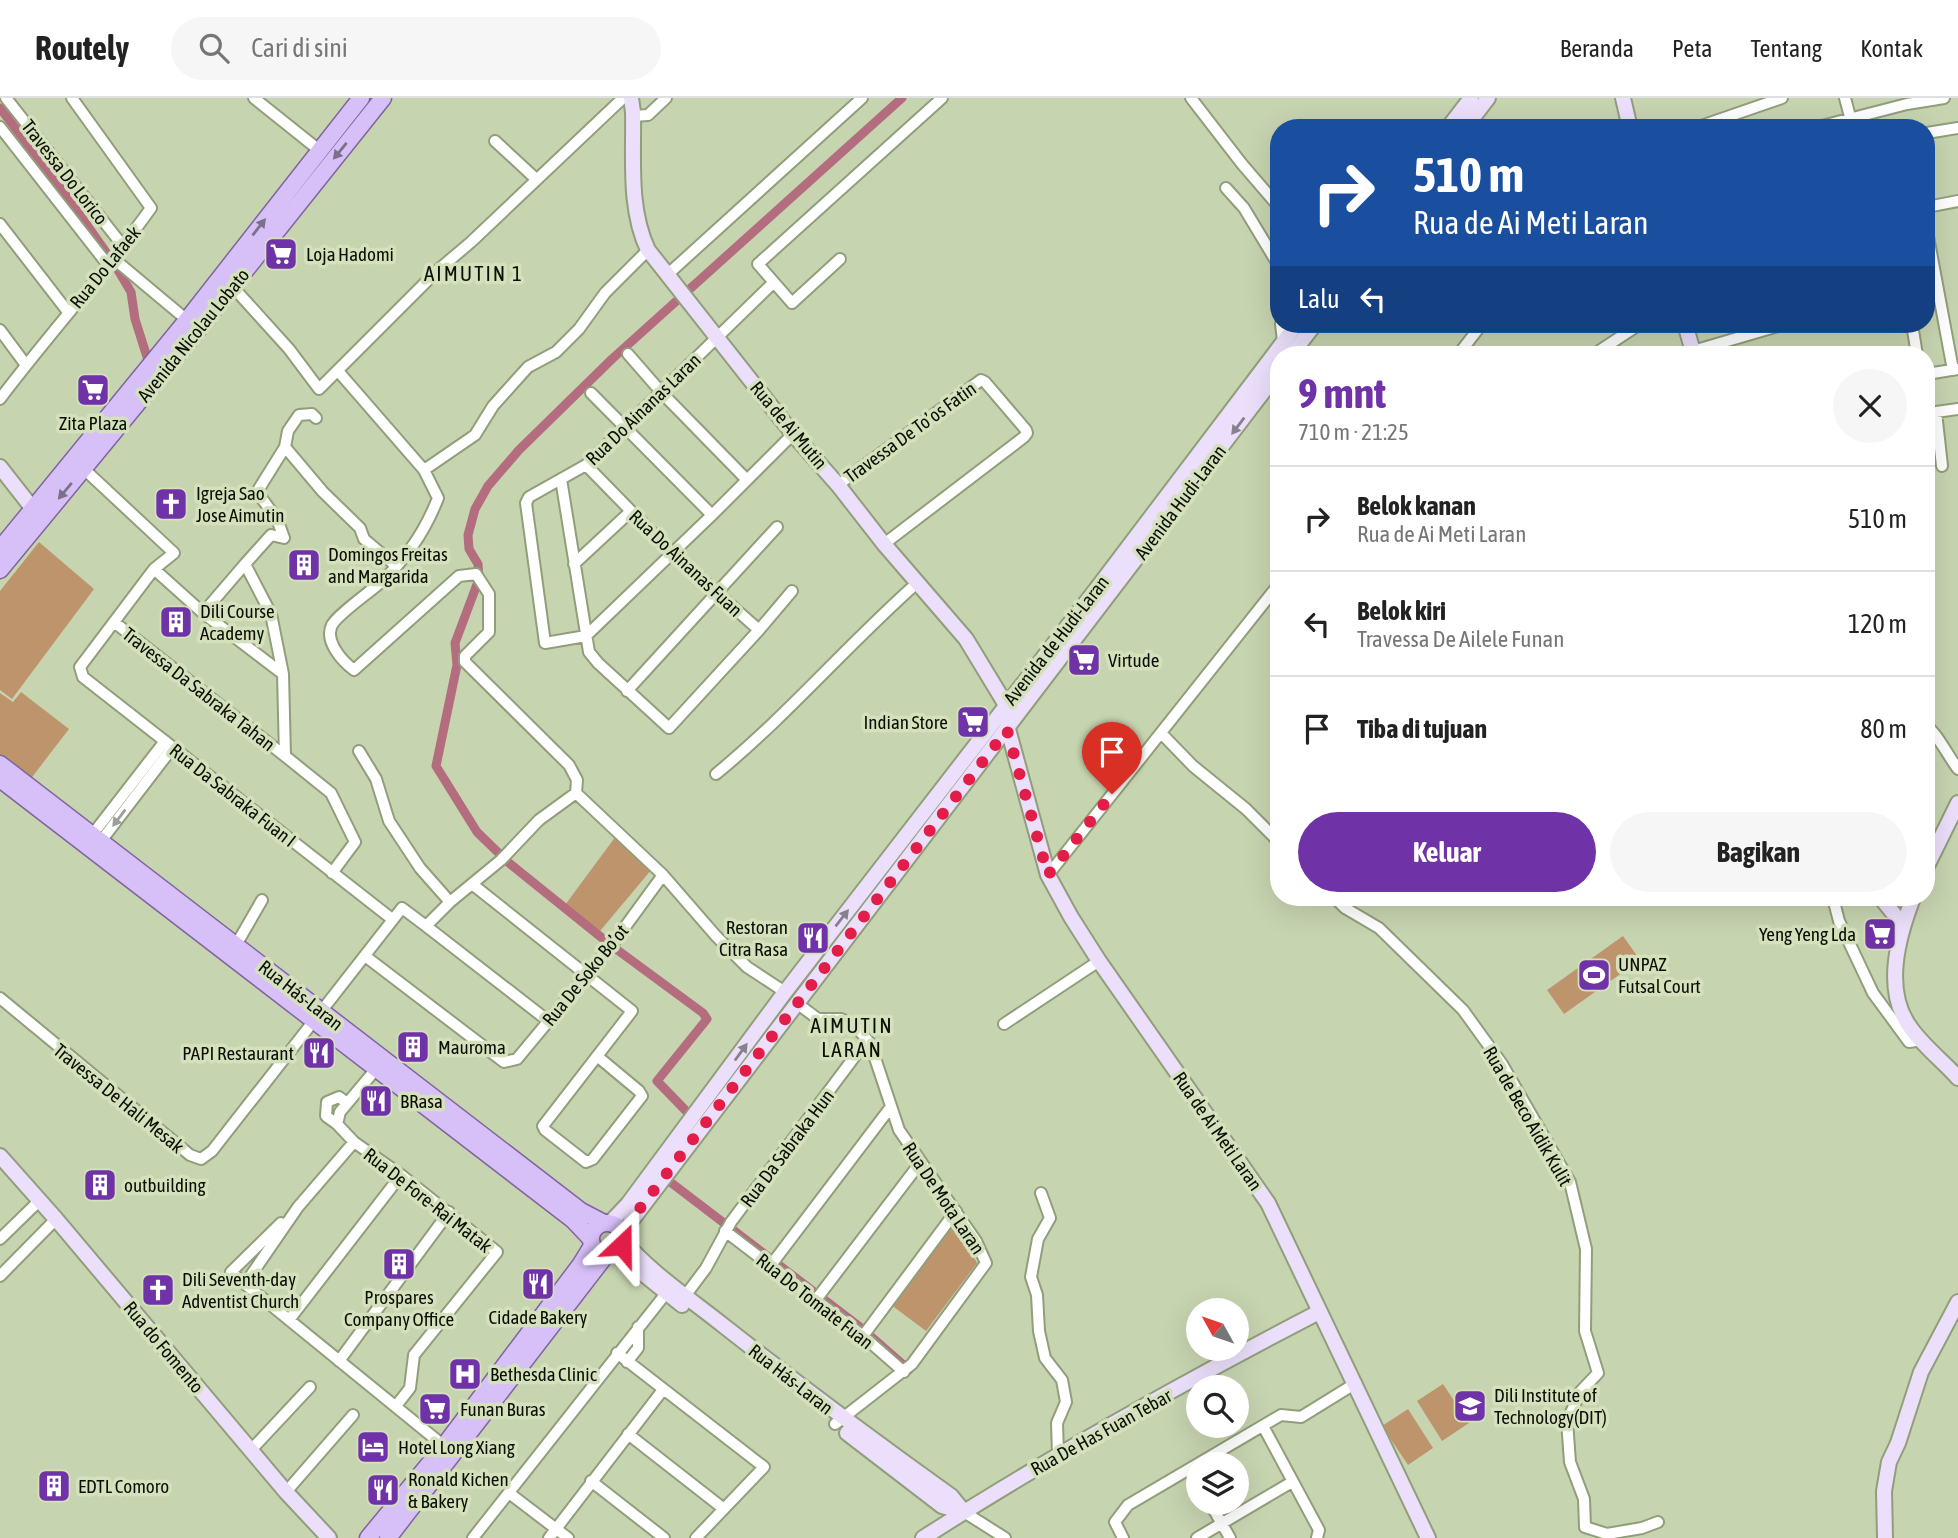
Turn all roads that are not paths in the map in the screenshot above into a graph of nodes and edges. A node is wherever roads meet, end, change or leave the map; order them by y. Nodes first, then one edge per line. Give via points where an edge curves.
1 (6, 98) edge
2 (72, 98) edge
3 (254, 98) edge
4 (361, 98) edge
5 (383, 98) edge
6 (622, 98) edge
7 (631, 98) edge
8 (666, 98) edge
9 (862, 98) edge
10 (942, 98) edge
11 (1191, 98) edge
12 (1471, 98) edge
13 (1488, 98) edge
14 (1623, 98) edge
15 (1782, 98) edge
16 (1845, 98) edge
17 (1942, 98) edge
18 (1906, 101) edge
19 (633, 116) junction
20 (1455, 119) edge
21 (1472, 119) edge
22 (1628, 119) edge
23 (1721, 119) edge
24 (1850, 119) edge
25 (1859, 119) edge
26 (0, 127) edge
27 (1958, 128) edge
28 (1935, 132) edge
29 (495, 141) dead end
30 (319, 150) junction
31 (536, 178) junction
32 (1226, 188) dead end
33 (1270, 197) edge
34 (1957, 205) edge
35 (1935, 206) edge
36 (0, 224) edge
37 (123, 246) junction
38 (648, 250) junction
39 (1270, 251) edge
40 (840, 259) dead end
41 (111, 262) junction
42 (1935, 271) edge
43 (672, 281) junction
44 (773, 283) junction
45 (232, 286) junction
46 (211, 300) junction
47 (68, 312) junction
48 (187, 320) junction
49 (0, 330) edge
50 (1281, 333) edge
51 (1290, 333) edge
52 (1626, 333) edge
53 (1756, 333) edge
54 (718, 337) junction
55 (1283, 341) junction
56 (1279, 346) edge
57 (1607, 346) edge
58 (1715, 346) edge
59 (628, 354) dead end
60 (1270, 358) edge
61 (26, 365) junction
62 (1955, 370) edge
63 (338, 371) junction
64 (1935, 373) edge
65 (1270, 383) edge
66 (591, 393) dead end
67 (662, 393) junction
68 (0, 399) edge
69 (1958, 409) edge
70 (1935, 412) edge
71 (316, 418) dead end
72 (625, 427) junction
73 (1935, 432) edge
74 (793, 434) junction
75 (285, 447) junction
76 (586, 465) junction
77 (1942, 466) dead end
78 (0, 467) edge
79 (83, 469) junction
80 (424, 470) junction
81 (561, 479) junction
82 (747, 481) junction
83 (838, 485) junction
84 (33, 509) junction
85 (631, 511) junction
86 (712, 515) junction
87 (777, 527) dead end
88 (884, 544) junction
89 (0, 549) edge
90 (673, 553) junction
91 (245, 564) junction
92 (574, 564) junction
93 (395, 565) junction
94 (154, 569) junction
95 (0, 570) edge
96 (917, 583) junction
97 (792, 591) dead end
98 (716, 592) junction
99 (1270, 595) edge
100 (203, 613) junction
101 (114, 622) junction
102 (759, 630) junction
103 (586, 636) junction
104 (283, 674) junction
105 (627, 691) junction
106 (1006, 705) junction
107 (1007, 730) junction
108 (1161, 733) junction
109 (1935, 733) edge
110 (169, 744) junction
111 (359, 751) dead end
112 (285, 756) junction
113 (0, 764) edge
114 (1958, 768) edge
115 (716, 774) dead end
116 (0, 779) edge
117 (576, 793) junction
118 (1958, 803) edge
119 (1270, 833) edge
120 (93, 842) junction
121 (1935, 850) edge
122 (332, 873) junction
123 (663, 875) junction
124 (1048, 875) junction
125 (472, 884) junction
126 (262, 900) dead end
127 (450, 902) junction
128 (1349, 906) edge
129 (1835, 906) edge
130 (1888, 906) edge
131 (1910, 906) edge
132 (393, 919) junction
133 (1903, 925) junction
134 (426, 926) junction
135 (236, 945) junction
136 (365, 956) junction
137 (1099, 961) junction
138 (584, 975) junction
139 (785, 992) junction
140 (0, 998) edge
141 (798, 1004) junction
142 (317, 1016) junction
143 (547, 1020) junction
144 (1004, 1024) dead end
145 (867, 1040) junction
146 (1922, 1040) junction
147 (597, 1056) junction
148 (385, 1070) junction
149 (1958, 1078) edge
150 (347, 1103) junction
151 (890, 1108) junction
152 (337, 1124) junction
153 (354, 1142) junction
154 (0, 1156) edge
155 (920, 1163) junction
156 (401, 1175) junction
157 (1041, 1193) dead end
158 (40, 1200) junction
159 (298, 1207) junction
160 (956, 1211) junction
161 (449, 1212) junction
162 (56, 1219) junction
163 (728, 1227) junction
164 (613, 1238) junction
165 (0, 1239) edge
166 (591, 1242) junction
167 (774, 1261) junction
168 (0, 1276) edge
169 (245, 1284) junction
170 (669, 1289) junction
171 (685, 1296) junction
172 (818, 1296) junction
173 (1958, 1302) edge
174 (1319, 1312) junction
175 (289, 1320) junction
176 (638, 1327) junction
177 (865, 1332) junction
178 (617, 1353) junction
179 (339, 1361) junction
180 (627, 1362) junction
181 (908, 1368) junction
182 (1356, 1383) junction
183 (310, 1387) dead end
184 (662, 1391) junction
185 (396, 1406) junction
186 (353, 1415) dead end
187 (839, 1422) junction
188 (1263, 1426) junction
189 (628, 1434) junction
190 (444, 1446) junction
191 (251, 1450) junction
192 (1219, 1452) edge
193 (1059, 1454) junction
194 (1186, 1471) edge
195 (591, 1481) junction
196 (1292, 1482) junction
197 (286, 1492) junction
198 (509, 1493) junction
199 (724, 1509) junction
200 (964, 1512) junction
201 (1217, 1515) edge
202 (1221, 1522) junction
203 (1658, 1522) dead end
204 (552, 1534) edge
205 (1608, 1536) edge
206 (329, 1538) edge
207 (368, 1538) edge
208 (388, 1538) edge
209 (473, 1538) edge
210 (568, 1538) edge
211 (664, 1538) edge
212 (696, 1538) edge
213 (923, 1538) edge
214 (1005, 1538) edge
215 (1123, 1538) edge
216 (1197, 1538) edge
217 (1230, 1538) edge
218 (1317, 1538) edge
219 (1428, 1538) edge
220 (1885, 1538) edge

1 - 37 street, Travessa Do Lorico
2 - 37 street, Rua Do Lafaek via 151,208
3 - 30 street
4 - 30 main road, Avenida Nicolau Lobato
5 -> 45 main road, Avenida Nicolau Lobato
6 - 31 street
7 - 19 street, Rua de Ai Mutin
8 - 19 street via 648,116
9 - 43 street
10 - 44 street via 759,261
11 - 33 street
12 - 20 street
13 - 21 street
14 - 22 street
15 - 23 street
16 - 24 street
17 - 18 street
18 - 25 street
19 - 38 street, Rua de Ai Mutin via 635,201 639,230
26 - 41 street
27 - 28 street
29 - 31 street
46 -> 30 main road, Avenida Nicolau Lobato
31 - 63 street
32 - 39 street
34 - 35 street
36 - 47 street
37 - 41 street, Rua Do Lafaek
38 - 43 street, Rua de Ai Mutin
38 - 80 street via 556,352 528,367 493,406 475,435
40 - 44 street via 792,303
41 - 47 street, Rua Do Lafaek
41 - 48 street
42 - 62 street
43 - 54 street, Rua de Ai Mutin
44 - 54 street, Rua Do Ainanas Laran
45 - 46 main road, Avenida Nicolau Lobato
45 - 63 street via 282,340 319,390
46 - 48 main road, Avenida Nicolau Lobato
46 - 79 main road, Avenida Nicolau Lobato
47 - 61 street, Rua Do Lafaek
48 - 84 main road, Avenida Nicolau Lobato
49 - 61 street
50 - 55 street
51 - 55 street, Avenida de Hudi-Laran
52 - 57 street
53 - 58 street
54 - 67 street, Rua Do Ainanas Laran
54 - 74 street, Rua de Ai Mutin
55 - 56 street, Avenida de Hudi-Laran
59 - 67 street
60 - 106 street, Avenida de Hudi-Laran
61 - 68 street, Rua Do Lafaek
62 - 64 street
63 - 80 street
65 -> 107 street, Avenida Hudi-Laran
66 - 72 street
67 - 72 street, Rua Do Ainanas Laran
67 - 82 street
69 - 70 street
71 - 75 street via 299,415 288,431
72 - 76 street, Rua Do Ainanas Laran
72 - 86 street
73 - 77 street
74 - 82 street
74 - 83 street, Rua de Ai Mutin
75 - 91 street via 257,492 284,537 271,534
75 - 93 street via 364,539
76 - 81 street, Rua Do Ainanas Laran
76 - 85 street, Rua Do Ainanas Fuan
78 - 84 street
79 - 94 street via 174,553
79 -> 95 main road, Avenida Nicolau Lobato
80 - 93 street via 438,498 429,522
81 - 92 street, Rua Do Ainanas Fuan
81 - 103 street, Rua Do Ainanas Laran via 526,503 545,643
82 - 86 street
83 - 88 street, Rua de Ai Mutin
83 - 88 street, Travessa De To’os Fatin via 981,380 1026,430 1024,437
84 - 89 main road, Avenida Nicolau Lobato
85 - 90 street, Rua Do Ainanas Fuan
85 - 92 street
86 - 90 street
87 - 98 street
88 - 96 street, Rua de Ai Mutin
90 - 98 street, Rua Do Ainanas Fuan
90 - 103 street
91 - 100 street
91 - 104 street via 271,614
92 - 103 street, Rua Do Ainanas Fuan
93 - 117 street via 332,624 331,642 346,664 354,670 459,576 479,578 489,594 489,632 465,656 466,662 569,765 578,780
94 - 100 street
94 - 101 street
96 - 106 street, Rua de Ai Mutin via 966,639
96 - 115 street
97 - 102 street
98 - 102 street, Rua Do Ainanas Fuan
98 - 105 street
99 - 108 street
100 - 104 street
101 - 110 street, Rua Da Sabraka Fuan I via 80,667 83,677
101 - 112 street, Travessa Da Sabraka Tahan
102 - 105 street, Rua Do Ainanas Fuan via 669,728
103 - 105 street, Rua Do Ainanas Fuan via 598,663
104 - 112 street
106 - 107 street, Rua de Ai Mutin
139 -> 106 street, Avenida de Hudi-Laran
107 - 124 street, Rua de Ai Meti Laran
107 - 141 street, Avenida Hudi-Laran
108 - 119 street
108 - 124 street
109 - 114 street
110 - 120 street
110 - 122 street, Rua Da Sabraka Fuan I
111 - 127 street via 376,779 389,821 420,868
112 - 122 street, Travessa Da Sabraka Tahan via 331,793 355,842
113 - 120 main road, Rua Hás-Laran
116 - 120 main road, Rua Hás-Laran
117 - 123 street
117 - 125 street via 539,820
118 - 121 street
120 - 135 main road, Rua Hás-Laran
120 - 142 main road, Rua Hás-Laran
122 - 132 street, Rua Da Sabraka Fuan I
123 - 138 street, Rua De Soko Bo’ot
123 - 139 street via 747,967
124 - 137 street, Rua de Ai Meti Laran
125 - 127 street
125 - 138 street
126 - 135 street
127 - 134 street
128 - 205 street, Rua de Beco Aidik Kulit via 1379,928 1463,1010 1502,1064 1570,1182 1586,1249 1585,1331 1598,1373 1581,1391 1567,1421 1570,1462 1584,1499 1585,1527
129 - 146 street via 1873,993 1909,1042
130 - 133 street
131 - 133 street
132 - 134 street via 402,908
132 - 136 street
133 - 146 street via 1894,986 1904,1017
134 - 143 street
135 - 142 main road, Rua Hás-Laran
136 - 142 street
136 - 143 street, Rua De Soko Bo’ot via 504,1062 517,1059
137 - 144 street
137 - 174 street, Rua de Ai Meti Laran via 1268,1203
138 - 143 street, Rua De Soko Bo’ot
138 - 147 street via 632,1011
164 -> 139 street, Avenida de Hudi-Laran via 628,1203
140 - 142 street, Travessa De Hali Mesak via 190,1155 201,1159 212,1151
141 - 145 street via 818,1019 841,1020 856,1027
141 - 164 street, Avenida Hudi-Laran
142 - 148 main road, Rua Hás-Laran
145 - 151 street, Rua De Mota Laran
145 - 163 street, Rua Da Sabraka Hun
146 - 149 street
147 - 147 street via 543,1126 586,1162 642,1096
148 - 150 street
148 - 164 main road, Rua Hás-Laran
148 - 166 main road, Rua Hás-Laran via 573,1220
150 - 152 street
150 - 152 street via 339,1097 327,1102 326,1116
151 - 155 street, Rua De Mota Laran
151 - 167 street
152 - 153 street, Rua De Fore-Rai Matak
153 - 156 street, Rua De Fore-Rai Matak
153 - 159 street
154 - 158 street, Rua do Fomento
155 - 160 street, Rua De Mota Laran
155 - 172 street
156 - 161 street, Rua De Fore-Rai Matak
156 - 175 street
157 - 193 street via 1051,1218 1038,1239 1031,1277 1045,1358 1062,1380 1066,1402 1057,1423
158 - 162 street, Rua do Fomento
158 - 165 street
159 - 169 street
159 - 169 street via 231,1272
160 - 177 street
160 - 181 street, Rua De Mota Laran via 986,1263
161 - 179 street
161 - 185 street, Rua De Fore-Rai Matak via 496,1250 496,1255 414,1355 410,1388
162 - 168 street
162 - 191 street, Rua do Fomento
163 - 167 street, Rua Do Tomate Fuan
163 - 171 street, Rua Da Sabraka Hun
164 - 166 main road, Rua Hás-Laran via 598,1252
164 - 166 main road via 594,1228
164 - 170 street, Rua Hás-Laran
164 - 208 main road, Avenida Hudi-Laran
166 - 190 main road via 581,1264
167 - 172 street, Rua Do Tomate Fuan
169 - 175 street
170 - 171 street, Rua Hás-Laran
170 - 176 street
170 - 187 street, Rua Hás-Laran
171 - 187 street, Rua Hás-Laran
172 - 177 street, Rua Do Tomate Fuan
173 - 220 street via 1921,1372 1889,1462 1884,1490
174 - 182 street, Rua de Ai Meti Laran
174 - 193 street, Rua De Has Fuan Tebar
175 - 179 street
176 - 178 street
176 - 180 street via 638,1348
177 - 181 street, Rua Do Tomate Fuan
178 - 180 street
178 - 198 street
179 - 185 street
180 - 184 street
181 - 187 street, Rua De Mota Laran
182 - 188 street via 1301,1417 1281,1415
182 - 219 street, Rua de Ai Meti Laran
183 - 191 street
184 - 189 street
184 - 199 street via 764,1467
185 - 190 street
186 - 197 street
187 - 200 street, Rua Hás-Laran via 942,1506
188 - 192 street
188 - 196 street
189 - 195 street
189 - 199 street
190 - 207 main road
191 - 197 street, Rua do Fomento
193 - 200 street, Rua De Has Fuan Tebar
194 - 215 street via 1119,1514 1115,1522
195 - 204 street
195 - 211 street
196 - 202 street
196 - 218 street via 1319,1530
197 - 206 street, Rua do Fomento
198 - 204 street
198 - 209 street
199 - 212 street
200 - 213 street, Rua De Has Fuan Tebar
200 - 214 street, Rua Hás-Laran
201 - 202 street
202 - 216 street
202 - 217 street
203 - 205 street, Rua de Beco Aidik Kulit
204 - 210 street

